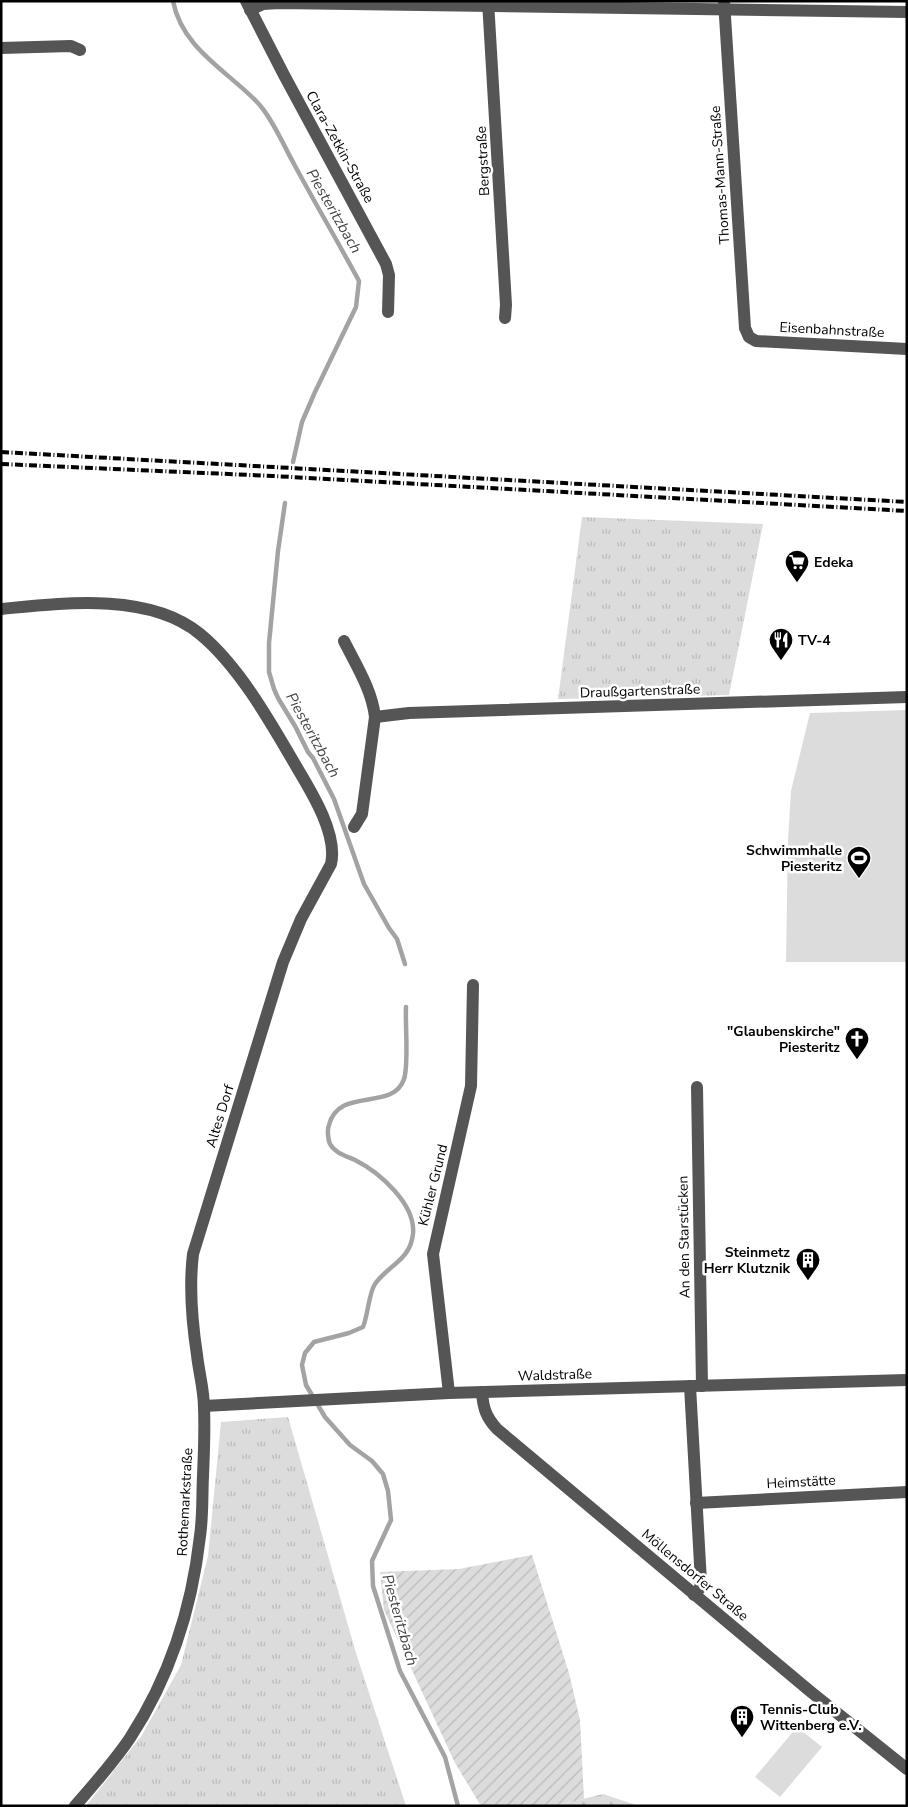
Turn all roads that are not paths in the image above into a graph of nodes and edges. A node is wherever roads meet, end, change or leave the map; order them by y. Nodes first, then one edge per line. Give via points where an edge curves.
1 (488, 4) edge
2 (725, 5) edge
3 (248, 6) edge
4 (907, 12) edge
5 (1, 48) edge
6 (80, 50) dead end
7 (388, 312) dead end
8 (505, 318) dead end
9 (756, 341) joint
10 (907, 349) edge
11 (1, 609) edge
12 (344, 641) dead end
13 (907, 697) edge
14 (375, 717) junction
15 (354, 827) dead end
16 (473, 986) dead end
17 (696, 1087) dead end
18 (907, 1380) edge
19 (696, 1386) junction
20 (449, 1392) junction
21 (482, 1392) junction
22 (204, 1406) junction
23 (907, 1492) edge
24 (696, 1503) junction
25 (694, 1595) junction
26 (907, 1770) edge
27 (75, 1806) edge

1 - 2 street
1 - 3 street via 279,3
1 - 8 street, Bergstraße
2 - 4 street
2 - 9 street, Thomas-Mann-Straße via 745,328
3 - 7 street, Clara-Zetkin-Straße via 386,264 389,275
5 - 6 street via 71,46
9 - 10 street, Eisenbahnstraße
11 - 22 street, Altes Dorf via 63,603 119,604 172,617 200,633 232,667 275,730 330,835 331,864 301,919 278,976 193,1254 192,1306
12 - 14 street via 369,692
13 - 14 street, Draußgartenstraße via 418,712
14 - 15 street via 362,814
16 - 20 street, Kühler Grund via 471,1086 433,1254
17 - 19 street, An den Starstücken
18 - 19 street, Waldstraße
19 - 21 street, Waldstraße
19 - 24 street
20 - 21 street, Waldstraße
20 - 22 street, Waldstraße
21 - 25 street, Möllensdorfer Straße via 487,1418 497,1429
22 - 27 street, Rothemarkstraße via 201,1534 174,1651 130,1738
23 - 24 street, Heimstätte
24 - 25 street via 701,1582
25 - 26 street, Möllensdorfer Straße

